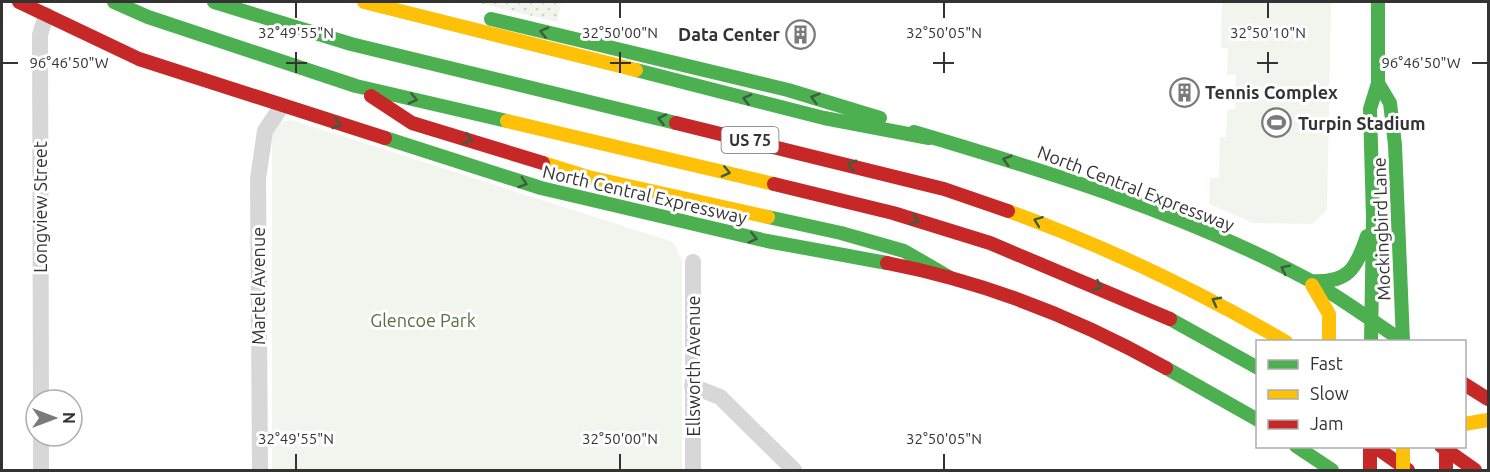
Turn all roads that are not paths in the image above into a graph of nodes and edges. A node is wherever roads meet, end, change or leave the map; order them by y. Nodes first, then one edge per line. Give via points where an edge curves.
1 (19, 2) edge
2 (114, 2) edge
3 (214, 2) edge
4 (364, 2) edge
5 (420, 2) edge
6 (1378, 2) edge
7 (46, 15) junction
8 (1378, 82) junction
9 (356, 86) junction
10 (281, 107) junction
11 (929, 138) junction
12 (1373, 218) junction
13 (693, 262) dead end
14 (949, 277) junction
15 (1310, 281) junction
16 (1371, 322) junction
17 (1282, 340) edge
18 (1329, 340) edge
19 (1371, 340) edge
20 (1401, 340) edge
21 (1403, 340) edge
22 (1256, 367) edge
23 (1466, 385) edge
24 (692, 386) junction
25 (41, 388) edge
26 (1488, 399) edge
27 (1256, 419) edge
28 (1488, 420) edge
29 (1466, 424) edge
30 (41, 448) edge
31 (1298, 448) edge
32 (1372, 448) edge
33 (1374, 448) edge
34 (1403, 448) edge
35 (1442, 448) edge
36 (1446, 448) edge
37 (41, 471) edge
38 (260, 471) edge
39 (693, 471) edge
40 (794, 471) edge
41 (1332, 471) edge
42 (1370, 471) edge
43 (1403, 471) edge
44 (1408, 471) edge
45 (1446, 471) edge
46 (1475, 471) edge

1 - 7 main road, North Central Expressway
2 - 9 main road, US 75 via 148,17
17 -> 3 main road, US 75 via 1125,256 945,189 351,44
11 -> 4 main road via 824,118
11 -> 5 main road, North Central Expressway via 862,111 788,90
6 - 8 main road, Mockingbird Lane
7 - 10 main road, North Central Expressway via 139,59
7 - 25 street, Longview Street via 40,35
8 - 12 main road, Mockingbird Lane via 1370,109
8 - 21 main road, Mockingbird Lane via 1390,103 1395,145
9 -> 14 main road via 412,123 588,177 829,230 904,251
9 -> 22 main road, US 75 via 797,189 969,236 1157,312
10 -> 14 main road, North Central Expressway via 541,188 767,241
10 - 38 street, Martel Avenue via 265,131 258,179
15 -> 11 main road, North Central Expressway via 1222,238 1074,180
12 - 15 main road via 1351,272 1329,284
12 - 16 main road, Mockingbird Lane
13 - 24 street, Ellsworth Avenue
14 - 27 main road, North Central Expressway via 1083,324 1195,382
15 - 16 main road, North Central Expressway
15 - 18 main road via 1329,314
16 - 19 main road, Mockingbird Lane
16 - 20 main road, North Central Expressway
23 - 26 main road
24 - 39 street, Ellsworth Avenue
24 - 40 street via 720,397
28 - 29 main road
30 - 37 street
31 - 41 main road
32 - 42 main road
33 - 44 main road
34 - 43 main road, bridge
35 - 46 main road
36 - 45 main road, bridge

